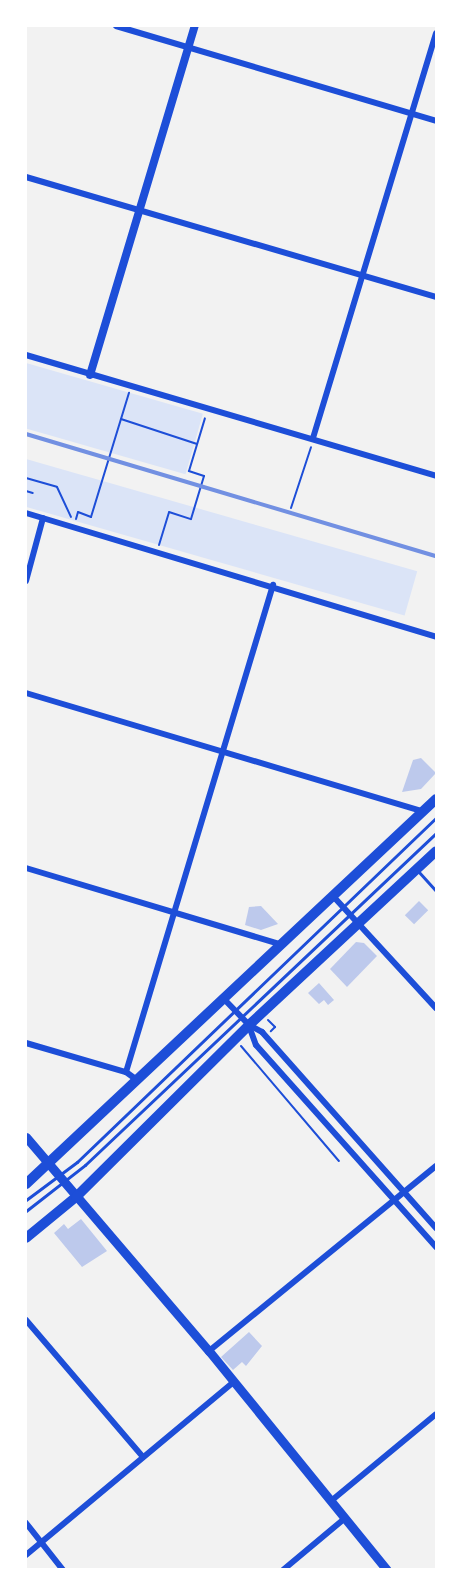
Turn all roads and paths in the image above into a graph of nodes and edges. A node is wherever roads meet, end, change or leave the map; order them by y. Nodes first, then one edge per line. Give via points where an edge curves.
1 (116, 26) edge
2 (195, 26) edge
3 (436, 33) edge
4 (189, 46) junction
5 (412, 113) junction
6 (436, 121) edge
7 (26, 177) edge
8 (140, 212) junction
9 (365, 275) junction
10 (436, 297) edge
11 (26, 355) edge
12 (90, 375) junction
13 (131, 387) junction
14 (207, 409) junction
15 (121, 419) junction
16 (313, 438) junction
17 (197, 444) junction
18 (436, 476) edge
19 (26, 478) edge
20 (26, 491) edge
21 (33, 493) dead end
22 (291, 508) dead end
23 (78, 512) dead end
24 (26, 513) edge
25 (43, 518) junction
26 (74, 523) dead end
27 (156, 554) junction
28 (26, 580) edge
29 (273, 585) junction
30 (436, 637) edge
31 (26, 693) edge
32 (222, 752) junction
33 (436, 799) edge
34 (423, 811) junction
35 (436, 818) edge
36 (436, 833) edge
37 (436, 851) edge
38 (26, 868) edge
39 (417, 870) junction
40 (436, 891) edge
41 (332, 895) junction
42 (342, 907) junction
43 (349, 913) junction
44 (174, 914) junction
45 (358, 924) junction
46 (280, 944) junction
47 (223, 998) junction
48 (436, 1008) edge
49 (238, 1014) junction
50 (249, 1025) junction
51 (235, 1039) junction
52 (26, 1043) edge
53 (126, 1072) junction
54 (138, 1080) junction
55 (26, 1137) edge
56 (339, 1161) dead end
57 (49, 1164) junction
58 (436, 1166) edge
59 (61, 1177) junction
60 (26, 1184) edge
61 (404, 1192) junction
62 (76, 1197) junction
63 (26, 1200) edge
64 (394, 1201) junction
65 (26, 1211) edge
66 (436, 1228) edge
67 (26, 1238) edge
68 (436, 1247) edge
69 (26, 1320) edge
70 (209, 1351) junction
71 (234, 1382) junction
72 (436, 1414) edge
73 (143, 1457) junction
74 (331, 1502) junction
75 (344, 1519) junction
76 (26, 1523) edge
77 (41, 1542) junction
78 (26, 1555) edge
79 (63, 1569) edge
80 (283, 1569) edge
81 (387, 1569) edge

1 - 4 street
2 - 4 street
3 - 5 street
4 - 5 street
4 - 8 street
5 - 6 street
5 - 9 street
7 - 8 street
8 - 9 street
8 - 12 street
9 - 10 street
9 - 16 street
11 - 12 street
12 - 13 street
13 - 14 street
13 - 15 path
14 - 16 street
14 - 17 path
15 - 17 path
15 - 23 path via 91,517
16 - 18 street
16 - 22 path
17 - 27 path via 189,471 204,476 191,519 168,513
19 - 26 path via 57,487
20 - 21 path
24 - 25 street
25 - 27 street
25 - 28 street
27 - 29 street
29 - 30 street
29 - 32 street
31 - 32 street
32 - 34 street
32 - 44 street
33 - 34 highway
34 - 41 highway
35 - 42 lane
36 - 43 lane
37 - 39 highway
38 - 44 street
39 - 40 lane
39 - 45 highway
41 - 42 street
41 - 46 highway
42 - 43 street
42 - 49 lane
43 - 45 street
43 - 49 lane
44 - 46 street
44 - 53 street
45 - 48 street
45 - 50 highway
46 - 47 highway
47 - 49 street
47 - 54 highway
49 - 50 street
49 - 59 lane
49 - 59 lane via 85,1165
50 - 51 highway
50 - 61 street via 266,1036
50 - 64 street via 256,1045
51 - 56 path
51 - 62 highway
52 - 53 street
53 - 54 street
54 - 57 highway
55 - 57 main road
57 - 59 main road
57 - 60 highway
58 - 61 street
59 - 62 main road
59 - 63 lane
59 - 65 lane
61 - 64 street
61 - 66 street
62 - 67 highway
62 - 70 main road
64 - 68 street
64 - 70 street
69 - 73 street
70 - 71 main road
71 - 73 street
71 - 74 main road
72 - 74 street
73 - 77 street
74 - 75 main road
75 - 80 street
75 - 81 main road
76 - 77 street
77 - 78 street
77 - 79 street

